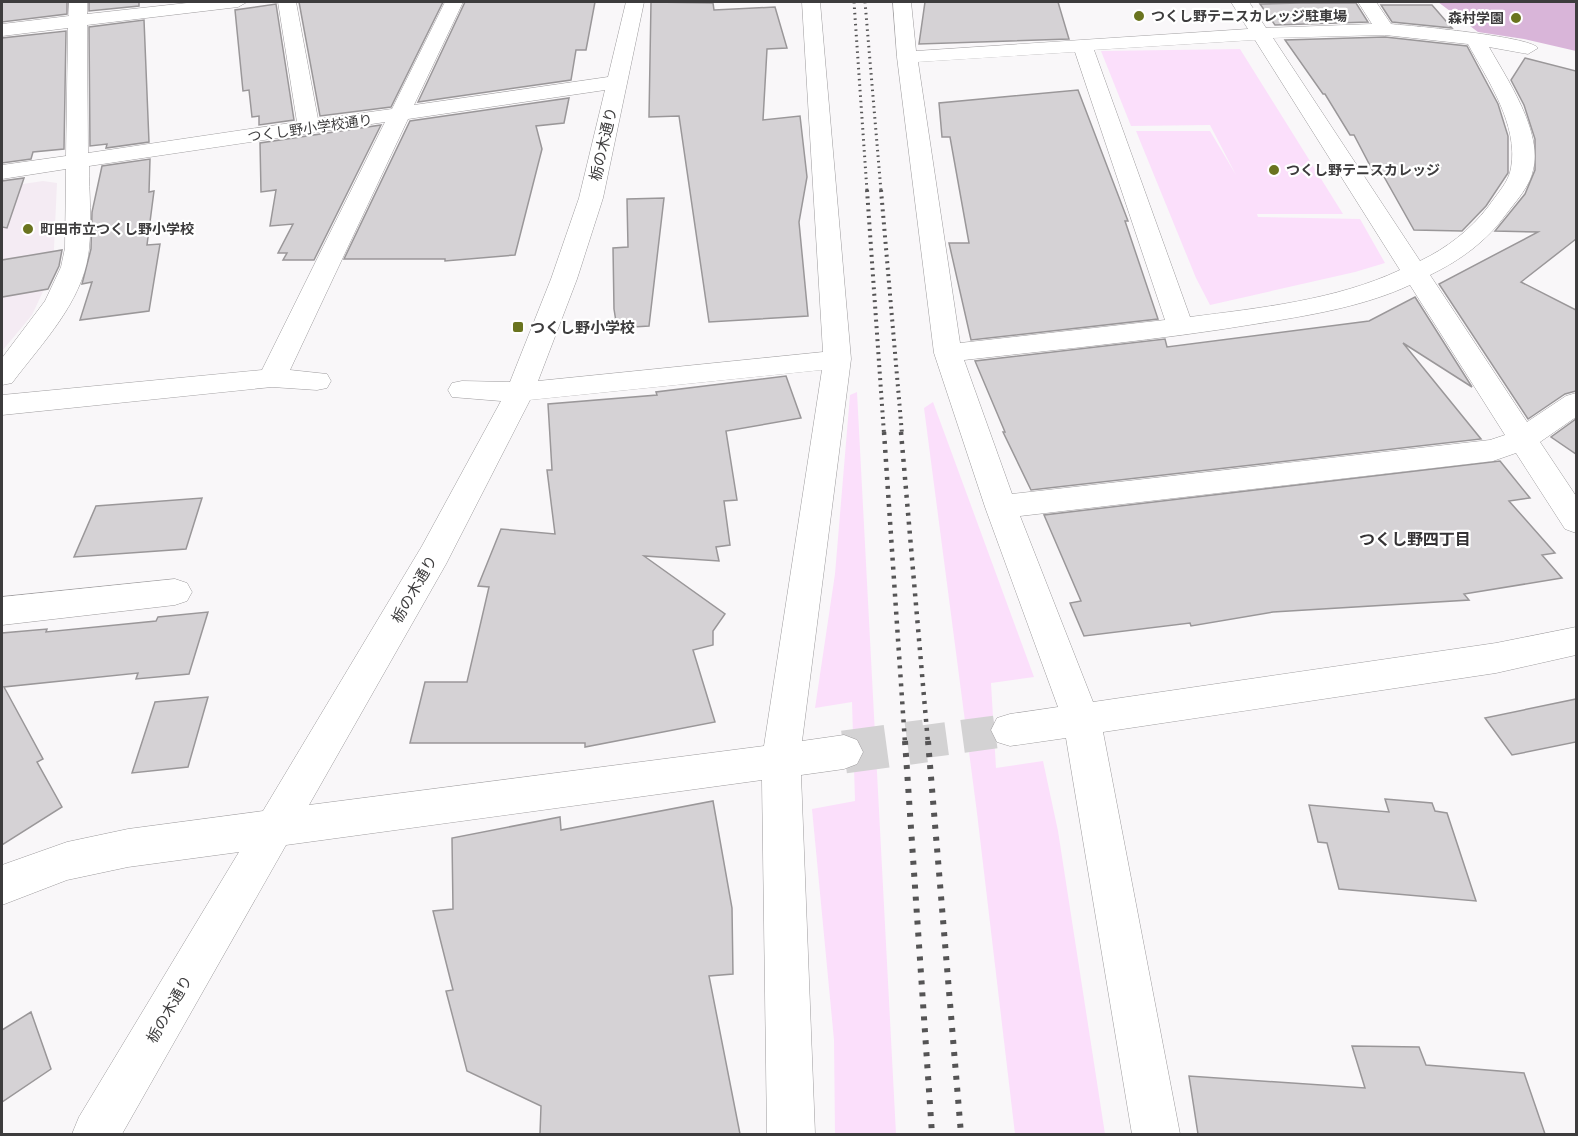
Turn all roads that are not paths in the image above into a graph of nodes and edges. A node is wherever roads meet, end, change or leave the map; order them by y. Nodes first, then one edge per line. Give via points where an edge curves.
1 (238, 2) edge
2 (287, 2) edge
3 (454, 2) edge
4 (635, 2) edge
5 (811, 2) edge
6 (902, 2) edge
7 (1240, 2) edge
8 (1367, 2) edge
9 (189, 4) edge
10 (77, 11) edge
11 (1385, 29) junction
12 (2, 30) edge
13 (1260, 33) junction
14 (1475, 39) junction
15 (1082, 44) junction
16 (1528, 48) dead end
17 (907, 57) junction
18 (618, 82) junction
19 (402, 114) junction
20 (309, 128) junction
21 (76, 161) junction
22 (2, 172) edge
23 (1415, 275) junction
24 (1180, 326) junction
25 (948, 353) junction
26 (837, 359) junction
27 (2, 376) edge
28 (272, 378) junction
29 (317, 381) dead end
30 (462, 390) dead end
31 (520, 392) junction
32 (1576, 403) edge
33 (2, 405) edge
34 (1523, 439) junction
35 (1001, 507) junction
36 (1576, 520) edge
37 (175, 592) dead end
38 (2, 610) edge
39 (1576, 641) edge
40 (1082, 721) junction
41 (1010, 730) tunnel mouth
42 (844, 752) tunnel mouth
43 (781, 760) junction
44 (276, 827) junction
45 (2, 885) edge
46 (96, 1134) edge
47 (791, 1134) edge
48 (1155, 1134) edge

1 - 9 street
2 - 20 street
3 - 19 street
4 - 18 street, 栃の木通り
5 - 26 street
6 - 17 street
7 - 13 street
8 - 11 street
9 - 10 street
10 - 12 street
10 - 21 street
11 - 13 street
11 - 14 street
13 - 15 street
13 - 23 street
14 - 16 street
14 - 23 street via 1519,129 1524,167 1506,202 1479,236
15 - 17 street
15 - 24 street
17 - 25 street
18 - 19 street, つくし野小学校通り
18 - 31 street, 栃の木通り via 591,198
19 - 20 street, つくし野小学校通り
19 - 28 street
20 - 21 street, つくし野小学校通り
21 - 22 street, つくし野小学校通り
21 - 27 street via 74,269 66,291
23 - 24 street via 1331,302 1269,316
23 - 34 street
24 - 25 street
25 - 35 street
26 - 31 street
26 - 43 street
28 - 29 street
28 - 33 street
30 - 31 street
31 - 44 street, 栃の木通り via 434,555
32 - 34 street
34 - 35 street via 1493,450
34 - 36 street
35 - 40 street
37 - 38 street
39 - 40 street via 1496,658
40 - 41 street
40 - 48 street
42 - 43 street
43 - 44 street
43 - 47 street
44 - 45 street via 128,848 77,859
44 - 46 street, 栃の木通り

